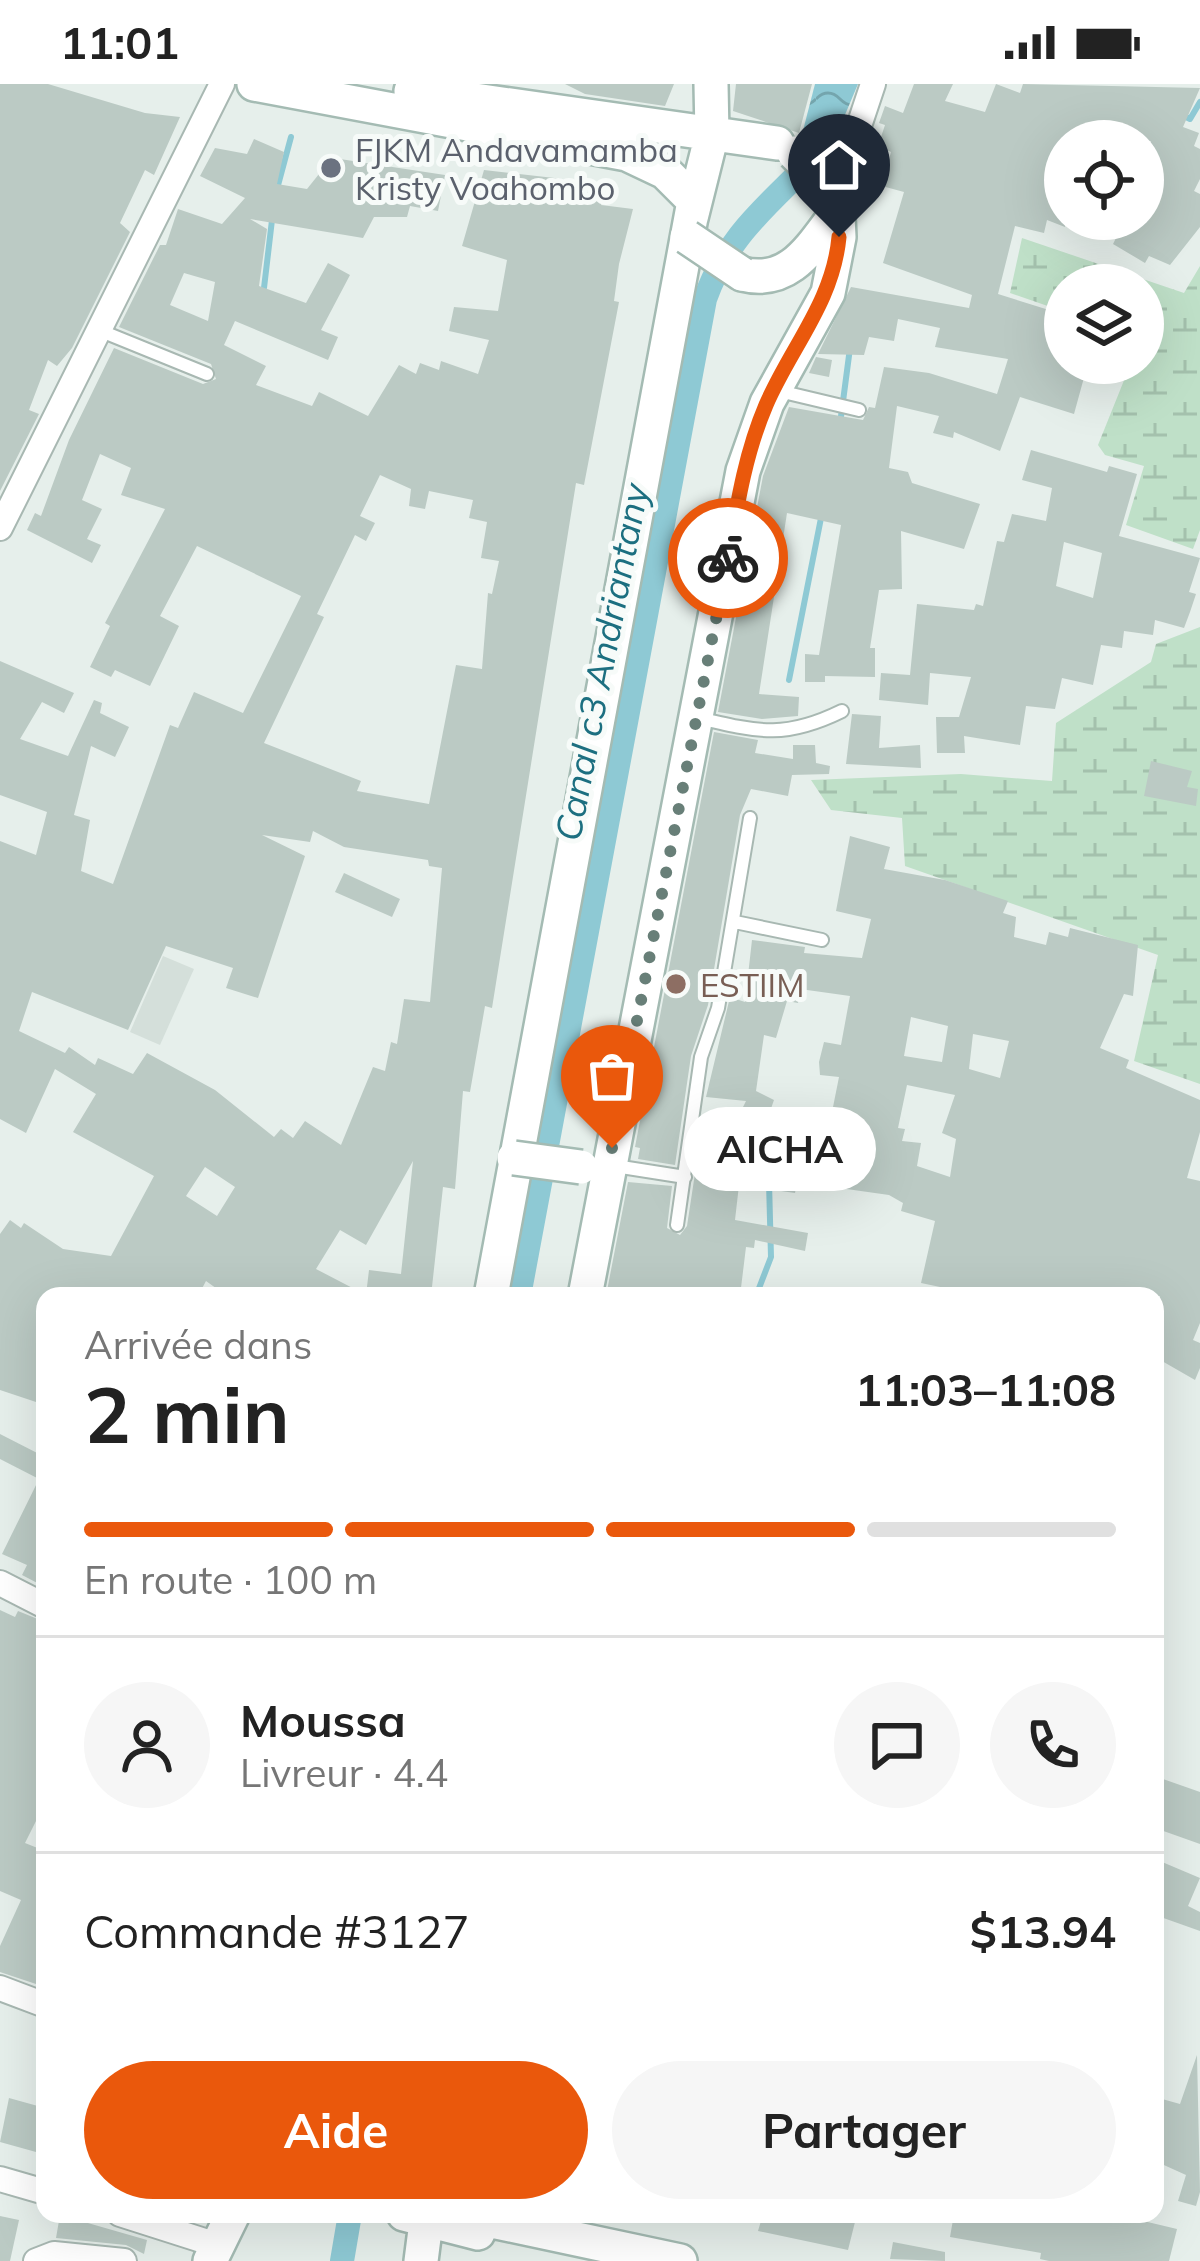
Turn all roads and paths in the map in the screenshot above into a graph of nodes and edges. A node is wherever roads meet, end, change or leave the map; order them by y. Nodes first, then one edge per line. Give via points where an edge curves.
1 (222, 84) edge
2 (254, 84) edge
3 (374, 84) edge
4 (715, 84) edge
5 (873, 84) edge
6 (712, 134) junction
7 (786, 148) junction
8 (694, 201) junction
9 (837, 205) junction
10 (106, 334) dead end
11 (207, 374) dead end
12 (778, 391) dead end
13 (859, 410) dead end
14 (0, 529) edge
15 (842, 710) dead end
16 (698, 718) junction
17 (749, 818) dead end
18 (735, 922) junction
19 (822, 940) dead end
20 (519, 1145) junction
21 (612, 1148) junction
22 (685, 1177) junction
23 (677, 1225) dead end
24 (493, 1287) edge
25 (587, 1287) edge
26 (0, 1583) edge
27 (36, 1601) edge
28 (0, 1988) edge
29 (36, 2002) edge
30 (0, 2180) edge
31 (36, 2190) edge
32 (141, 2223) edge
33 (228, 2223) edge
34 (429, 2223) edge
35 (459, 2223) edge
36 (469, 2223) edge
37 (212, 2253) edge
38 (36, 2261) edge
39 (124, 2261) edge
40 (421, 2261) edge
41 (615, 2261) edge
42 (680, 2261) edge

1 - 14 street
2 - 8 main road via 627,154 664,172
3 - 6 main road
4 - 6 main road
4 - 7 main road via 732,131
5 - 9 street via 830,210
6 - 7 main road
6 - 8 main road
7 - 9 main road, bridge
8 - 9 main road, bridge via 687,236 742,274 775,276 793,268
8 - 20 main road
9 - 16 main road via 828,293 767,403 743,471
10 - 11 lane
12 - 13 lane
15 - 16 lane via 803,730 762,733
16 - 21 main road
17 - 18 lane
18 - 19 lane
18 - 22 lane via 701,1057
20 - 21 main road, bridge via 581,1168
20 - 24 main road
21 - 22 lane via 612,1165
21 - 25 main road
22 - 23 lane
26 - 27 street
28 - 29 street
30 - 31 street
32 - 37 street
33 - 37 main road
34 - 40 main road
35 - 41 main road
36 - 42 main road
38 - 39 street via 55,2254

